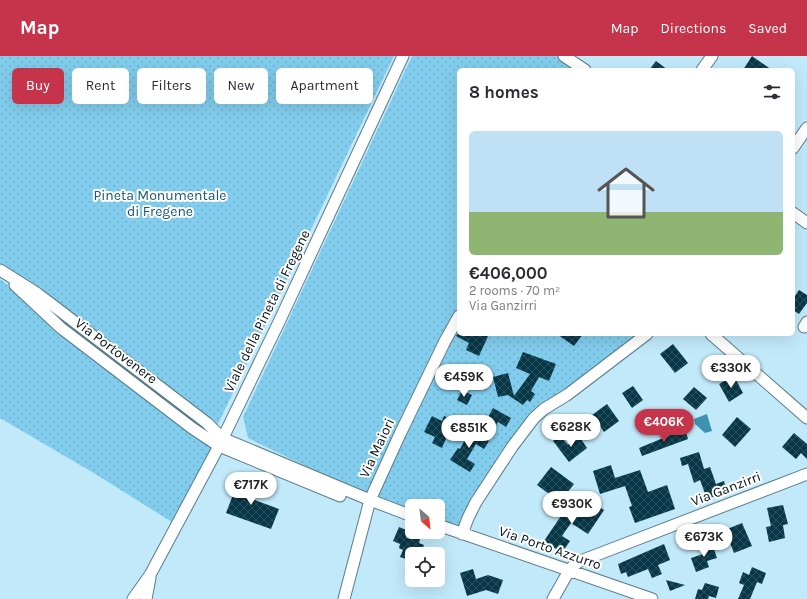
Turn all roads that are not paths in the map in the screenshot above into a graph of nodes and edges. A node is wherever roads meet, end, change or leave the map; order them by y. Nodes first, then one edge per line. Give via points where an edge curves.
1 (404, 56) edge
2 (564, 56) edge
3 (712, 56) edge
4 (581, 68) edge
5 (703, 68) edge
6 (807, 128) edge
7 (795, 145) edge
8 (795, 214) edge
9 (807, 223) edge
10 (1, 271) edge
11 (457, 320) edge
12 (644, 336) edge
13 (713, 336) edge
14 (807, 418) edge
15 (220, 442) junction
16 (807, 474) edge
17 (370, 500) junction
18 (405, 513) edge
19 (445, 528) edge
20 (462, 534) junction
21 (569, 571) junction
22 (150, 575) junction
23 (134, 599) edge
24 (146, 599) edge
25 (152, 599) edge
26 (344, 599) edge
27 (553, 599) edge
28 (652, 599) edge

1 - 15 street, Viale della Pineta di Fregene via 280,322
2 - 4 street
3 - 5 street
6 - 7 street
8 - 9 street
10 - 15 street, Via Portovenere via 38,294 207,422
11 - 17 street, Via Maiori
12 - 20 street via 534,418 476,502
13 - 14 street
15 - 17 street
15 - 22 street, Viale della Pineta di Fregene
16 - 21 street, Via Ganzirri via 578,562
17 - 18 street
17 - 26 street, Via Maiori
19 - 20 street, Via Porto Azzurro
20 - 21 street, Via Porto Azzurro
21 - 27 street
21 - 28 street, Via Porto Azzurro
22 - 23 street, Viale della Pineta di Fregene
22 - 24 street, Viale della Pineta di Fregene
22 - 25 street

